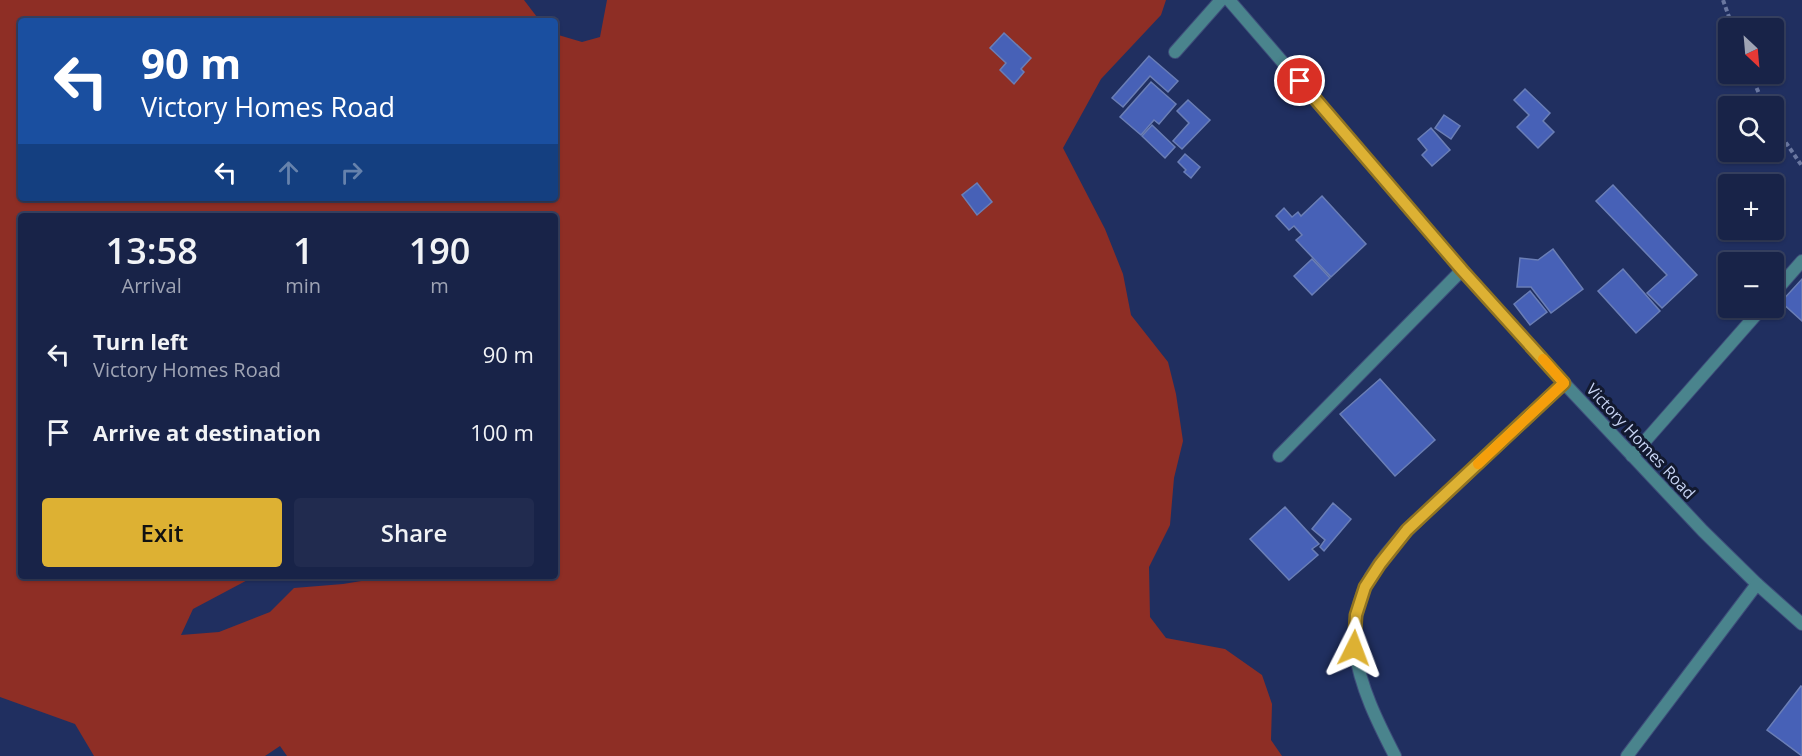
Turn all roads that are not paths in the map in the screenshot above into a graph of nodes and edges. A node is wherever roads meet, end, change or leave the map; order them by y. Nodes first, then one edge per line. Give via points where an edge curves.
1 (1221, 0) edge
2 (1230, 0) edge
3 (1175, 52) dead end
4 (1802, 261) edge
5 (1462, 270) junction
6 (1784, 281) edge
7 (1753, 318) edge
8 (1564, 383) junction
9 (1278, 456) dead end
10 (1632, 456) junction
11 (1757, 584) junction
12 (1802, 624) edge
13 (1395, 756) edge
14 (1626, 756) edge

1 - 3 street
2 - 5 street, Victory Homes Road
4 - 6 street
5 - 8 street, Victory Homes Road
5 - 9 street
7 - 10 street
8 - 10 street, Victory Homes Road
8 - 13 street via 1407,530 1365,587 1356,615 1354,648 1379,725
10 - 11 street, Victory Homes Road
11 - 12 street, Victory Homes Road
11 - 14 street

